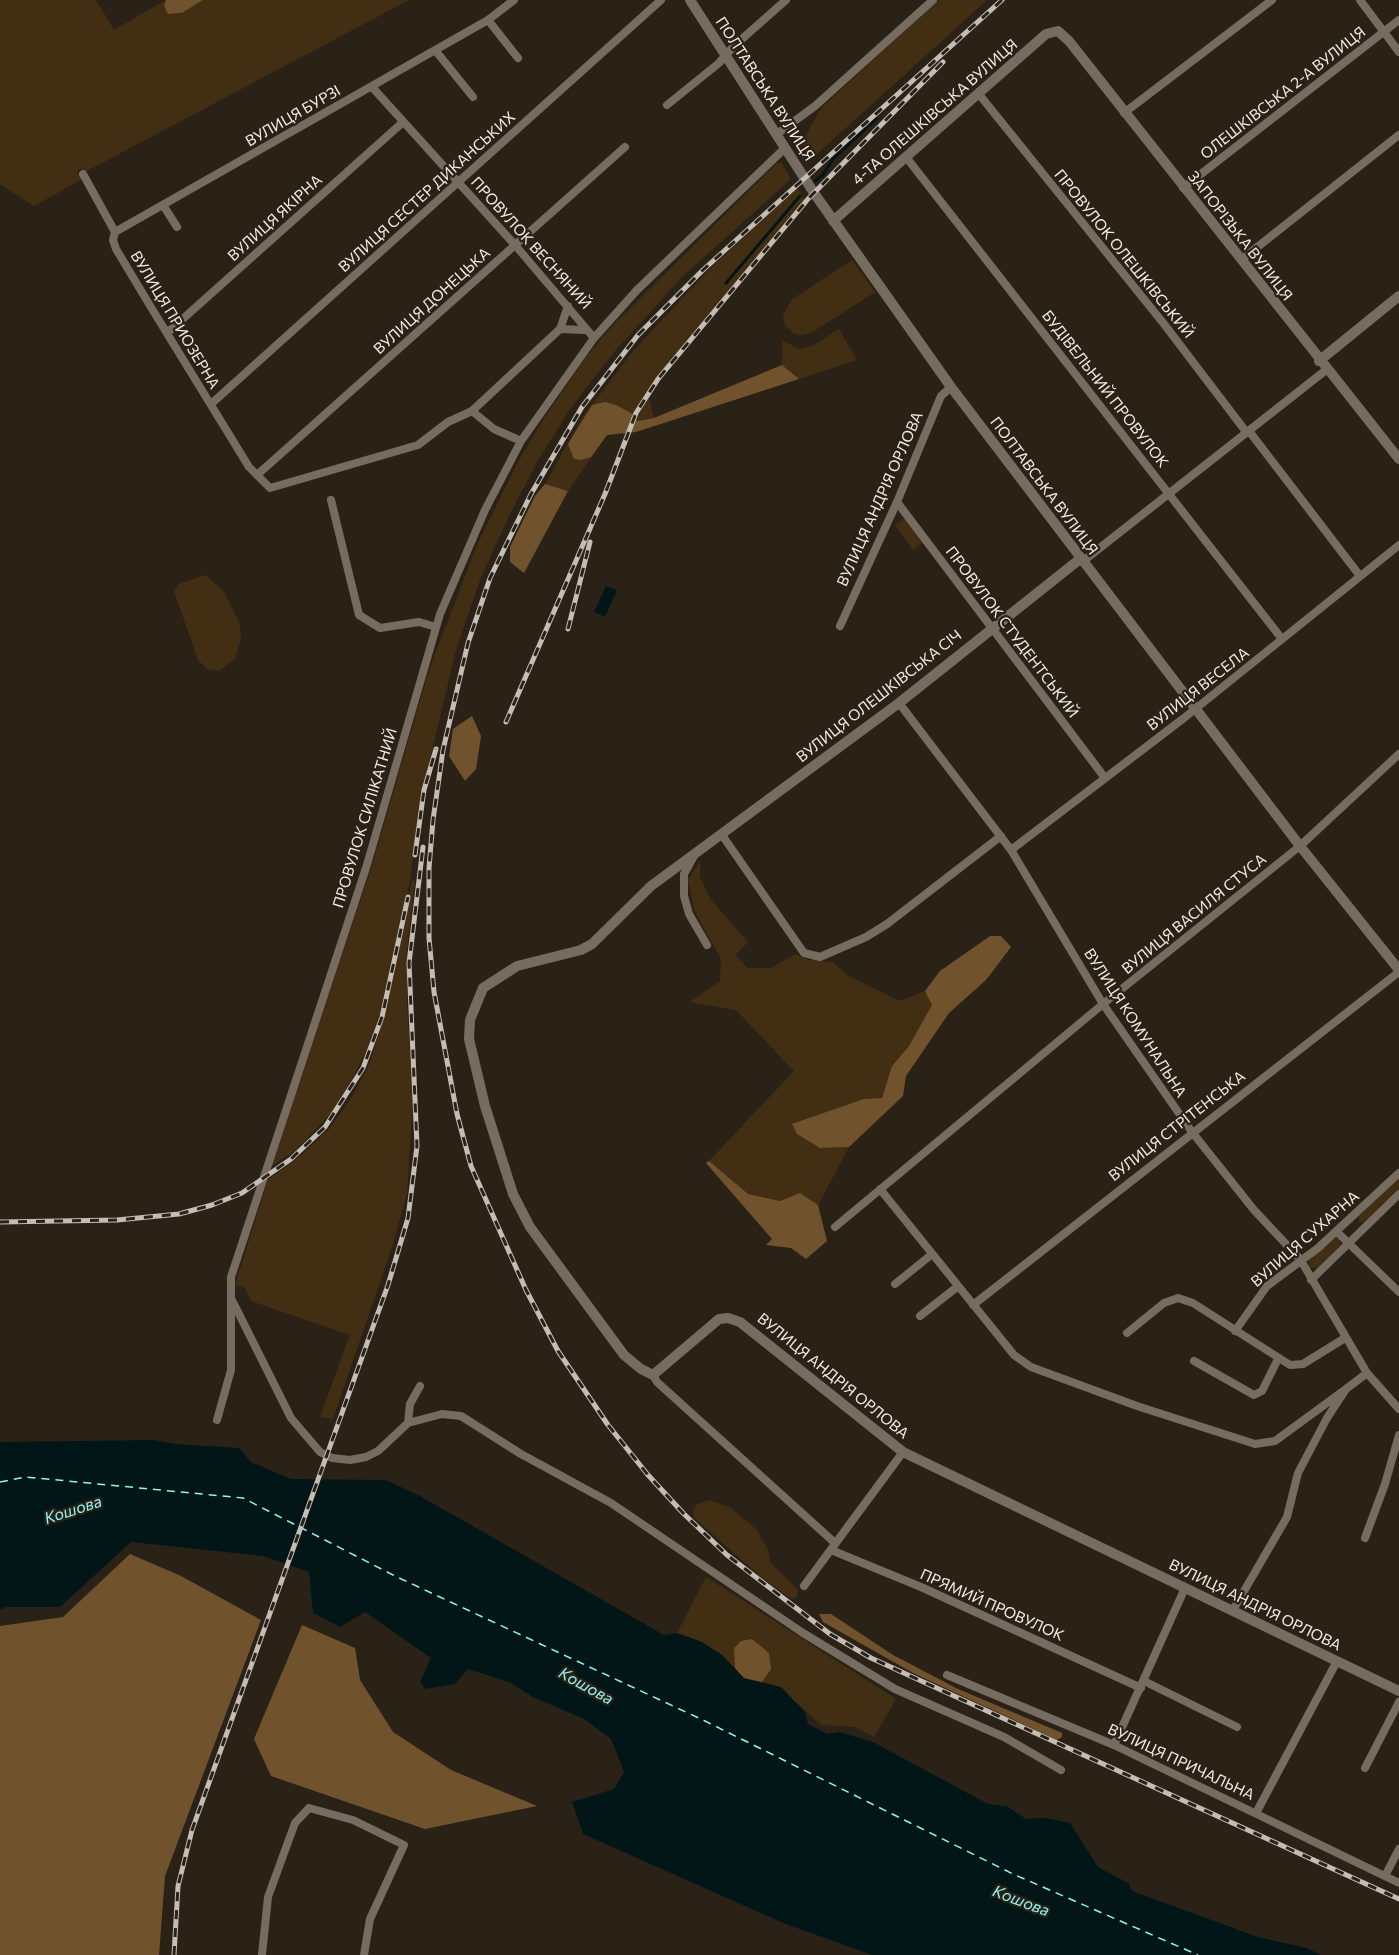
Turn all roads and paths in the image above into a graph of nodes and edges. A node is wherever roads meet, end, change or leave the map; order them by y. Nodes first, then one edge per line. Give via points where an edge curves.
1 (514, 0) edge
2 (661, 0) edge
3 (690, 0) edge
4 (786, 0) edge
5 (933, 0) edge
6 (1272, 0) edge
7 (1360, 0) edge
8 (488, 20) junction
9 (1399, 20) edge
10 (1058, 31) joint
11 (1383, 32) junction
12 (435, 50) junction
13 (1399, 52) edge
14 (726, 55) junction
15 (518, 58) dead end
16 (372, 87) junction
17 (978, 93) junction
18 (473, 97) dead end
19 (667, 105) dead end
20 (1124, 113) junction
21 (402, 123) junction
22 (777, 134) junction
23 (1399, 135) edge
24 (625, 147) dead end
25 (785, 148) junction
26 (906, 157) junction
27 (83, 174) dead end
28 (458, 180) junction
29 (1183, 188) junction
30 (163, 205) junction
31 (833, 221) junction
32 (177, 227) dead end
33 (115, 232) junction
34 (515, 245) junction
35 (1240, 260) junction
36 (1399, 296) edge
37 (568, 306) junction
38 (560, 329) junction
39 (584, 330) junction
40 (167, 333) junction
41 (594, 338) junction
42 (1319, 361) junction
43 (1326, 370) junction
44 (951, 387) junction
45 (211, 404) junction
46 (472, 411) junction
47 (1248, 432) junction
48 (521, 441) junction
49 (1399, 459) edge
50 (257, 475) junction
51 (1170, 494) junction
52 (332, 500) dead end
53 (897, 502) junction
54 (1399, 544) edge
55 (1081, 560) junction
56 (1360, 576) junction
57 (840, 626) dead end
58 (436, 627) junction
59 (991, 628) junction
60 (1282, 639) junction
61 (899, 702) junction
62 (1195, 709) junction
63 (1399, 754) edge
64 (1105, 778) junction
65 (722, 835) junction
66 (1001, 836) junction
67 (1300, 846) junction
68 (1011, 850) junction
69 (694, 855) junction
70 (707, 945) dead end
71 (1399, 971) edge
72 (1104, 1004) junction
73 (1192, 1132) junction
74 (1399, 1173) edge
75 (880, 1189) junction
76 (1399, 1194) edge
77 (835, 1227) dead end
78 (1336, 1231) junction
79 (1347, 1243) junction
80 (931, 1254) junction
81 (1300, 1259) junction
82 (1311, 1280) junction
83 (896, 1284) dead end
84 (957, 1287) junction
85 (1399, 1292) edge
86 (231, 1299) junction
87 (973, 1305) junction
88 (920, 1316) dead end
89 (1235, 1331) junction
90 (1126, 1333) dead end
91 (1345, 1338) junction
92 (1278, 1359) junction
93 (1194, 1361) dead end
94 (1367, 1373) junction
95 (653, 1375) junction
96 (420, 1386) dead end
97 (1346, 1389) junction
98 (1399, 1409) edge
99 (217, 1420) dead end
100 (408, 1423) junction
101 (1399, 1435) edge
102 (903, 1452) junction
103 (1365, 1538) dead end
104 (833, 1547) junction
105 (804, 1586) dead end
106 (1185, 1588) junction
107 (1233, 1610) junction
108 (1337, 1661) junction
109 (947, 1675) dead end
110 (1143, 1684) junction
111 (1399, 1691) edge
112 (1399, 1702) edge
113 (1237, 1727) dead end
114 (1114, 1745) junction
115 (1365, 1768) dead end
116 (1061, 1770) dead end
117 (1256, 1813) junction
118 (1399, 1849) edge
119 (1385, 1876) junction
120 (1399, 1883) edge
121 (262, 1955) edge
122 (364, 1955) edge

1 - 8 street, ВУЛИЦЯ БУРЗІ
2 - 28 street, ВУЛИЦЯ СЕСТЕР ДИКАНСЬКИХ
3 - 14 street, ПОЛТАВСЬКА ВУЛИЦЯ
4 - 14 street
5 - 22 street via 815,106
6 - 20 street
7 - 11 street
8 - 12 street, ВУЛИЦЯ БУРЗІ
8 - 15 street
9 - 11 street, ОЛЕШКІВСЬКА 2-А ВУЛИЦЯ
10 - 17 street, 4-ТА ОЛЕШКІВСЬКА ВУЛИЦЯ via 1046,34
10 - 20 street, ЗАПОРІЗЬКА ВУЛИЦЯ
11 - 13 street
11 - 29 street, ОЛЕШКІВСЬКА 2-А ВУЛИЦЯ
12 - 16 street, ВУЛИЦЯ БУРЗІ
12 - 18 street
14 - 19 street
14 - 22 street, ПОЛТАВСЬКА ВУЛИЦЯ
16 - 21 street, ПРОВУЛОК ВЕСНЯНИЙ
16 - 30 street, ВУЛИЦЯ БУРЗІ
17 - 26 street, 4-ТА ОЛЕШКІВСЬКА ВУЛИЦЯ
17 - 47 street, ПРОВУЛОК ОЛЕШКІВСЬКИЙ
20 - 29 street, ЗАПОРІЗЬКА ВУЛИЦЯ
21 - 28 street, ПРОВУЛОК ВЕСНЯНИЙ
21 - 40 street, ВУЛИЦЯ ЯКІРНА
22 - 25 street, ПОЛТАВСЬКА ВУЛИЦЯ
23 - 35 street
24 - 34 street, ВУЛИЦЯ ДОНЕЦЬКА
25 - 31 street, ПОЛТАВСЬКА ВУЛИЦЯ
25 - 41 street, ПРОВУЛОК СИЛІКАТНИЙ via 637,290
26 - 31 street, 4-ТА ОЛЕШКІВСЬКА ВУЛИЦЯ
26 - 51 street, БУДІВЕЛЬНИЙ ПРОВУЛОК
27 - 33 street, ВУЛИЦЯ ПРИОЗЕРНА
28 - 34 street, ПРОВУЛОК ВЕСНЯНИЙ
28 - 45 street, ВУЛИЦЯ СЕСТЕР ДИКАНСЬКИХ
29 - 35 street, ЗАПОРІЗЬКА ВУЛИЦЯ
30 - 32 street
30 - 33 street, ВУЛИЦЯ БУРЗІ
31 - 44 street, ПОЛТАВСЬКА ВУЛИЦЯ
33 - 40 street, ВУЛИЦЯ ПРИОЗЕРНА via 116,249
34 - 37 street, ПРОВУЛОК ВЕСНЯНИЙ
34 - 50 street, ВУЛИЦЯ ДОНЕЦЬКА
35 - 42 street, ЗАПОРІЗЬКА ВУЛИЦЯ
36 - 42 street
37 - 38 street
37 - 39 street, ПРОВУЛОК ВЕСНЯНИЙ via 582,321
38 - 39 street
38 - 46 street
39 - 41 street, ПРОВУЛОК ВЕСНЯНИЙ
40 - 45 street, ВУЛИЦЯ ПРИОЗЕРНА
41 - 48 street, ПРОВУЛОК СИЛІКАТНИЙ
42 - 43 street, ЗАПОРІЗЬКА ВУЛИЦЯ
43 - 47 street, ВУЛИЦЯ ОЛЕШКІВСЬКА СІЧ
43 - 49 street, ЗАПОРІЗЬКА ВУЛИЦЯ
44 - 53 street, ВУЛИЦЯ АНДРІЯ ОРЛОВА via 941,396
44 - 55 street, ПОЛТАВСЬКА ВУЛИЦЯ
45 - 50 street, ВУЛИЦЯ ПРИОЗЕРНА
46 - 48 street via 494,429
46 - 50 street via 448,422 418,445 273,488
47 - 51 street, ВУЛИЦЯ ОЛЕШКІВСЬКА СІЧ
47 - 56 street, ПРОВУЛОК ОЛЕШКІВСЬКИЙ
48 - 58 street, ПРОВУЛОК СИЛІКАТНИЙ via 485,510
51 - 55 street, ВУЛИЦЯ ОЛЕШКІВСЬКА СІЧ
51 - 60 street, БУДІВЕЛЬНИЙ ПРОВУЛОК
52 - 58 street via 359,615 380,628 419,622
53 - 57 street, ВУЛИЦЯ АНДРІЯ ОРЛОВА
53 - 59 street, ПРОВУЛОК СТУДЕНТСЬКИЙ
54 - 56 street, ВУЛИЦЯ ВЕСЕЛА
55 - 59 street, ВУЛИЦЯ ОЛЕШКІВСЬКА СІЧ
55 - 62 street, ПОЛТАВСЬКА ВУЛИЦЯ
56 - 60 street, ВУЛИЦЯ ВЕСЕЛА
58 - 86 street, ПРОВУЛОК СИЛІКАТНИЙ via 366,868 231,1277
59 - 61 street, ВУЛИЦЯ ОЛЕШКІВСЬКА СІЧ
59 - 64 street, ПРОВУЛОК СТУДЕНТСЬКИЙ
60 - 62 street, ВУЛИЦЯ ВЕСЕЛА
61 - 65 street, ВУЛИЦЯ ОЛЕШКІВСЬКА СІЧ
61 - 66 street, ВУЛИЦЯ КОМУНАЛЬНА
62 - 64 street, ВУЛИЦЯ ВЕСЕЛА
62 - 67 street, ПОЛТАВСЬКА ВУЛИЦЯ
63 - 67 street, ВУЛИЦЯ ВАСИЛЯ СТУСА
64 - 68 street, ВУЛИЦЯ ВЕСЕЛА
65 - 66 street via 804,953 820,957 887,924
65 - 69 street, ВУЛИЦЯ ОЛЕШКІВСЬКА СІЧ
66 - 68 street, ВУЛИЦЯ КОМУНАЛЬНА
67 - 71 street, ПОЛТАВСЬКА ВУЛИЦЯ
67 - 72 street, ВУЛИЦЯ ВАСИЛЯ СТУСА
68 - 72 street, ВУЛИЦЯ КОМУНАЛЬНА
69 - 70 street via 684,874 684,896 689,914
69 - 95 street via 651,886 592,944 517,966 499,976 483,988 470,1020 469,1039 482,1095 513,1194 530,1227 624,1355
71 - 73 street, ВУЛИЦЯ СТРІТЕНСЬКА
72 - 73 street, ВУЛИЦЯ КОМУНАЛЬНА
72 - 75 street, ВУЛИЦЯ ВАСИЛЯ СТУСА
73 - 81 street, ВУЛИЦЯ КОМУНАЛЬНА via 1254,1210
73 - 87 street, ВУЛИЦЯ СТРІТЕНСЬКА
74 - 78 street, ВУЛИЦЯ СУХАРНА
75 - 77 street, ВУЛИЦЯ ВАСИЛЯ СТУСА
75 - 80 street
76 - 79 street, ВУЛИЦЯ СУХАРНА
78 - 79 street
78 - 81 street, ВУЛИЦЯ СУХАРНА
79 - 82 street, ВУЛИЦЯ СУХАРНА
79 - 85 street
80 - 83 street
80 - 84 street
81 - 82 street, ВУЛИЦЯ КОМУНАЛЬНА
81 - 89 street, ВУЛИЦЯ СУХАРНА via 1257,1296
82 - 91 street, ВУЛИЦЯ КОМУНАЛЬНА
84 - 87 street
84 - 88 street
86 - 99 street, ПРОВУЛОК СИЛІКАТНИЙ via 231,1370
86 - 100 street via 291,1418 320,1452 350,1460 366,1457
87 - 97 street via 1026,1365 1255,1444 1268,1444 1284,1435
89 - 90 street via 1187,1299 1178,1298 1164,1303
89 - 92 street
91 - 92 street via 1299,1366
91 - 94 street, ВУЛИЦЯ КОМУНАЛЬНА
92 - 93 street via 1262,1391 1254,1395
94 - 97 street
94 - 98 street, ВУЛИЦЯ КОМУНАЛЬНА
95 - 102 street, ВУЛИЦЯ АНДРІЯ ОРЛОВА via 711,1324 728,1318 753,1330
95 - 104 street, ПРЯМИЙ ПРОВУЛОК
96 - 100 street via 410,1404
97 - 107 street via 1298,1473 1287,1516
100 - 116 street via 442,1414 461,1416 611,1503 802,1633 895,1689 1004,1737
101 - 103 street
102 - 104 street
102 - 106 street, ВУЛИЦЯ АНДРІЯ ОРЛОВА
104 - 105 street
104 - 110 street, ПРЯМИЙ ПРОВУЛОК
106 - 107 street, ВУЛИЦЯ АНДРІЯ ОРЛОВА
106 - 110 street
107 - 108 street, ВУЛИЦЯ АНДРІЯ ОРЛОВА
108 - 111 street, ВУЛИЦЯ АНДРІЯ ОРЛОВА
108 - 117 street
109 - 114 street, ВУЛИЦЯ ПРИЧАЛЬНА
110 - 113 street, ПРЯМИЙ ПРОВУЛОК
110 - 114 street
112 - 115 street
114 - 117 street, ВУЛИЦЯ ПРИЧАЛЬНА
117 - 119 street, ВУЛИЦЯ ПРИЧАЛЬНА
118 - 119 street
119 - 120 street, ВУЛИЦЯ ПРИЧАЛЬНА
121 - 122 street via 268,1897 295,1823 309,1808 353,1820 404,1845 370,1919

